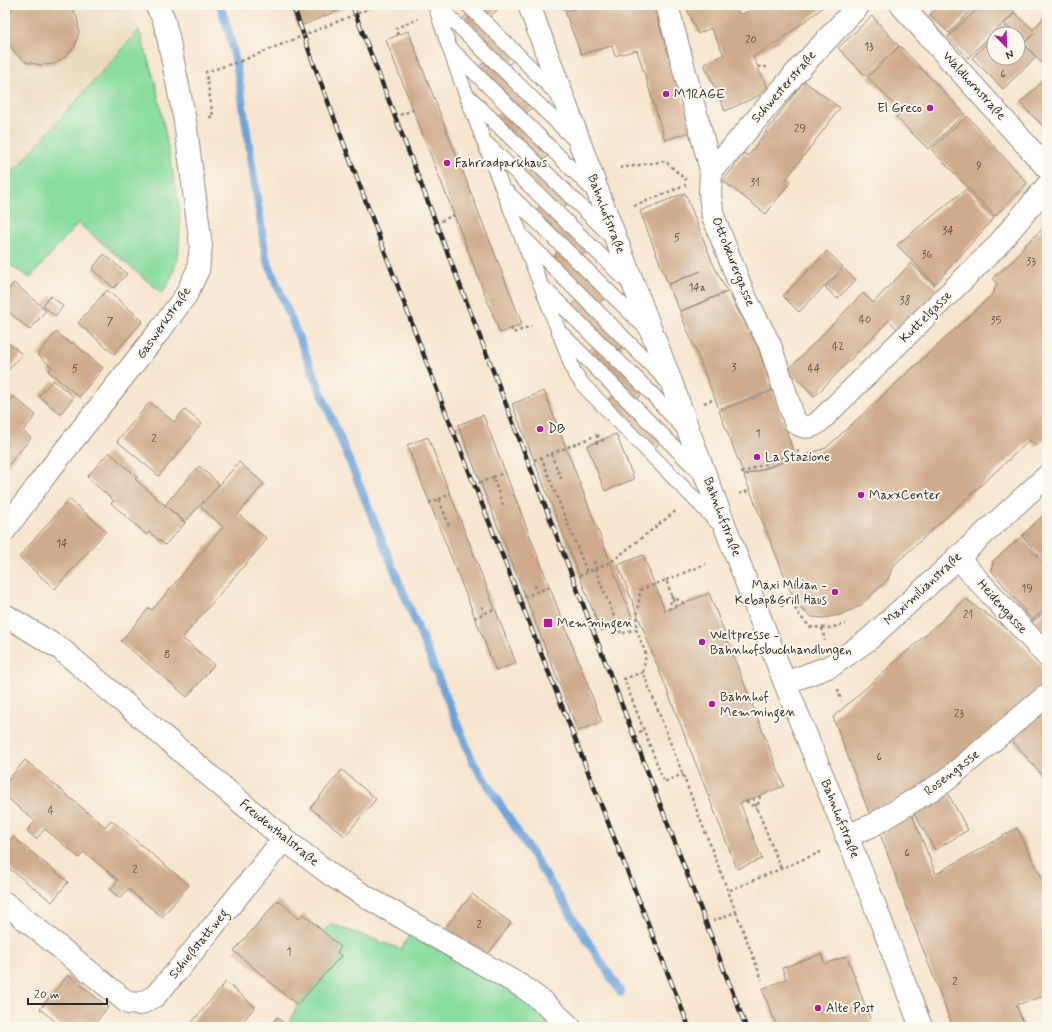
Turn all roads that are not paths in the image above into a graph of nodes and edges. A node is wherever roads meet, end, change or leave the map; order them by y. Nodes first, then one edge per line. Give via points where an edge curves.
1 (156, 5) edge
2 (468, 5) edge
3 (529, 5) edge
4 (667, 5) edge
5 (859, 5) edge
6 (901, 5) edge
7 (436, 7) edge
8 (448, 46) junction
9 (465, 93) junction
10 (563, 100) junction
11 (484, 141) junction
12 (581, 147) junction
13 (1047, 168) edge
14 (711, 170) junction
15 (1047, 186) edge
16 (503, 188) junction
17 (599, 195) junction
18 (522, 236) junction
19 (616, 241) junction
20 (540, 284) junction
21 (634, 287) junction
22 (559, 330) junction
23 (652, 335) junction
24 (673, 387) junction
25 (795, 422) joint
26 (690, 435) junction
27 (1047, 476) edge
28 (708, 481) junction
29 (5, 530) edge
30 (728, 532) junction
31 (957, 557) junction
32 (5, 614) edge
33 (1047, 656) edge
34 (785, 683) junction
35 (1047, 695) edge
36 (846, 836) junction
37 (284, 839) junction
38 (5, 903) edge
39 (570, 1027) edge
40 (921, 1027) edge

1 - 29 street, Gaswerkstraße via 163,17 168,37 185,121 201,246 198,270 186,295 161,329
2 - 10 lane
3 - 10 street, Bahnhofstraße
4 - 14 street, Ottobeurergasse
5 - 14 street, Schwesterstraße via 796,72
6 - 13 street, Waldhornstraße
7 - 8 lane
7 - 12 lane
8 - 9 lane
8 - 17 lane
9 - 11 lane
9 - 19 lane
10 - 12 street, Bahnhofstraße
11 - 16 lane
11 - 21 lane
12 - 17 street, Bahnhofstraße
14 - 25 street, Ottobeurergasse via 710,195 713,216 744,295 770,344
15 - 25 street, Kuttelgasse via 996,247 815,426 800,426
16 - 18 lane
16 - 23 lane
17 - 19 street, Bahnhofstraße
18 - 20 lane
18 - 24 lane
19 - 21 street, Bahnhofstraße
20 - 22 lane
20 - 26 lane
21 - 23 street, Bahnhofstraße
22 - 28 lane
22 - 30 lane via 574,372 580,381
23 - 24 street, Bahnhofstraße
24 - 26 street, Bahnhofstraße
26 - 28 street, Bahnhofstraße
27 - 31 street, Maximilianstraße
28 - 30 street, Bahnhofstraße
30 - 34 street, Bahnhofstraße
31 - 33 street, Heidengasse
31 - 34 street, Maximilianstraße via 868,640 832,666
32 - 37 street, Freudenthalstraße via 62,650
34 - 36 street, Bahnhofstraße
35 - 36 street, Rosengasse via 944,782 871,826
36 - 40 street, Bahnhofstraße
37 - 38 street, Schießstattweg via 177,971 154,996 140,1004 128,1003
37 - 39 street, Freudenthalstraße via 331,875 523,987

